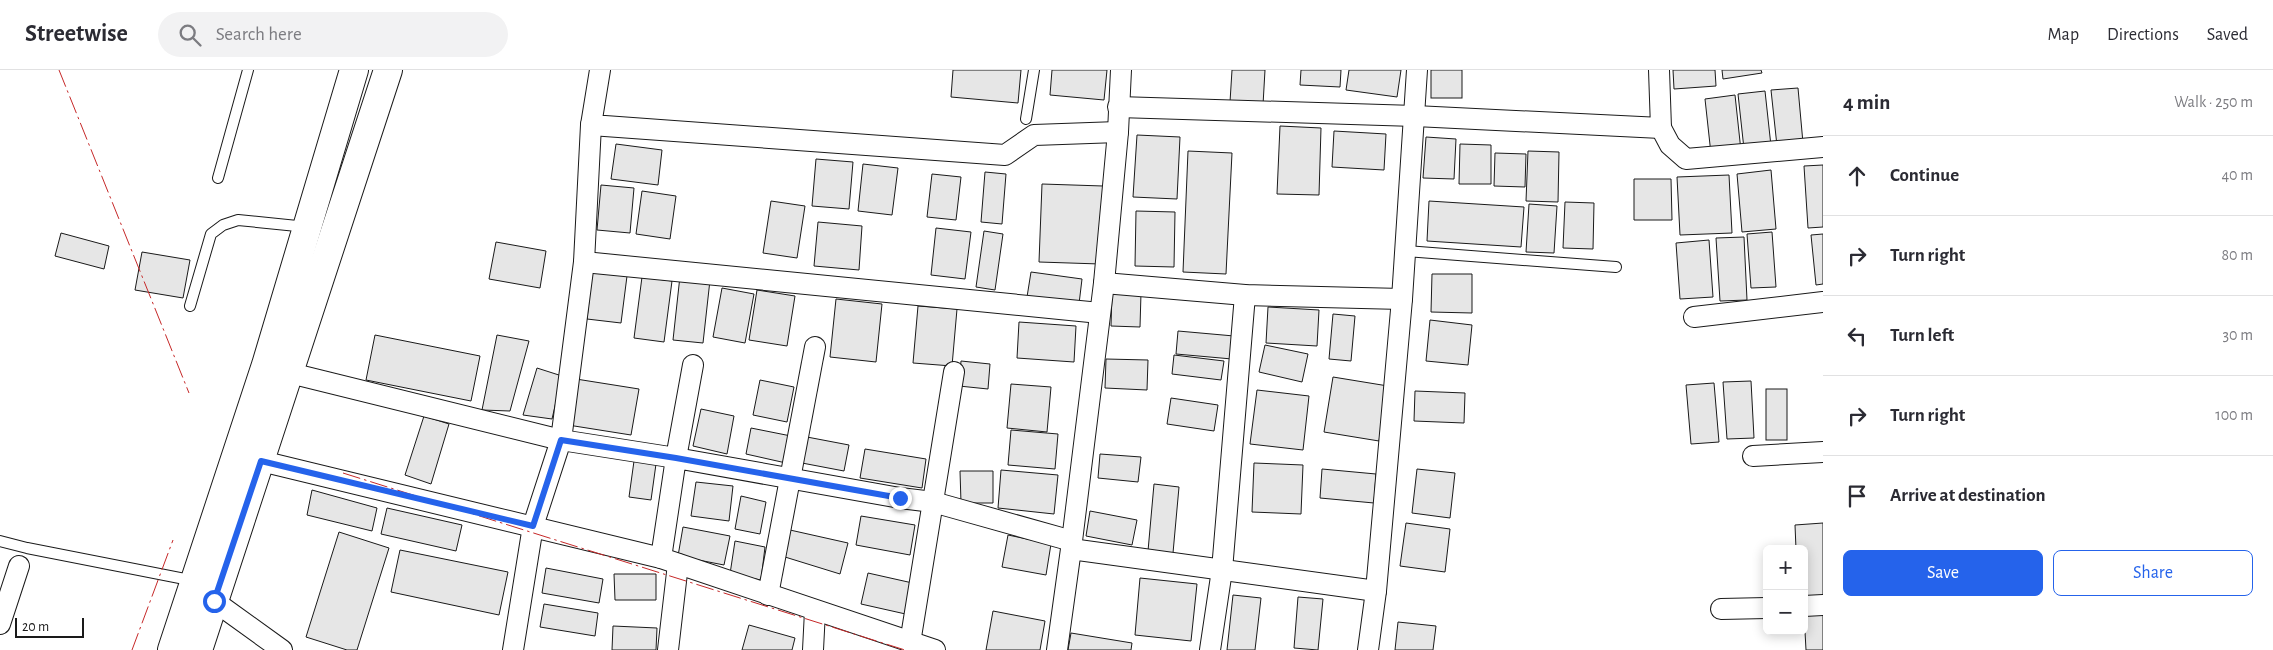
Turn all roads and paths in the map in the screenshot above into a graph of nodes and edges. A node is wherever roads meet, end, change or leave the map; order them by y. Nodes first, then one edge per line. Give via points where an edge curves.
1 (248, 70) edge
2 (354, 70) edge
3 (388, 70) edge
4 (600, 70) edge
5 (1034, 70) edge
6 (1121, 70) edge
7 (1417, 70) edge
8 (1659, 70) edge
9 (1118, 107) junction
10 (1415, 116) junction
11 (1026, 119) dead end
12 (591, 125) junction
13 (1661, 128) junction
14 (1118, 132) junction
15 (1823, 147) edge
16 (218, 178) dead end
17 (308, 227) junction
18 (1406, 251) junction
19 (584, 262) junction
20 (1616, 267) dead end
21 (1104, 283) junction
22 (1245, 295) junction
23 (1402, 299) junction
24 (1823, 302) edge
25 (190, 306) dead end
26 (1100, 313) junction
27 (1694, 317) dead end
28 (815, 348) dead end
29 (692, 365) dead end
30 (954, 372) dead end
31 (290, 373) junction
32 (561, 440) junction
33 (1823, 452) edge
34 (1753, 456) dead end
35 (676, 458) junction
36 (261, 461) junction
37 (790, 478) junction
38 (933, 502) junction
39 (533, 526) junction
40 (0, 541) edge
41 (1071, 546) junction
42 (669, 561) junction
43 (19, 566) dead end
44 (1222, 570) junction
45 (205, 591) junction
46 (1376, 591) junction
47 (768, 595) junction
48 (1823, 605) edge
49 (1808, 606) edge
50 (1763, 608) edge
51 (1721, 609) dead end
52 (815, 611) junction
53 (0, 624) edge
54 (910, 643) junction
55 (172, 650) edge
56 (198, 650) edge
57 (282, 650) edge
58 (513, 650) edge
59 (668, 650) edge
60 (813, 650) edge
61 (935, 650) edge
62 (1057, 650) edge
63 (1210, 650) edge
64 (1368, 650) edge

1 - 16 lane
2 - 17 main road
3 - 31 main road
4 - 12 street
5 - 11 lane
6 - 9 street
7 - 10 street
8 - 13 street
9 - 10 street
9 - 14 street
10 - 13 street
10 - 18 street
12 - 14 street via 1005,156 1034,135
12 - 19 street
13 - 15 street via 1670,146 1686,159
14 - 21 street
17 - 25 lane via 238,220 223,225 211,234
17 - 45 main road via 266,365
18 - 20 lane
18 - 23 street
19 - 26 street
19 - 32 street
21 - 22 street
21 - 26 street
22 - 23 street
22 - 44 street
23 - 46 street
24 - 27 street
26 - 41 street
28 - 37 street
29 - 35 street
30 - 38 street
31 - 32 street
31 - 36 main road
32 - 35 street
32 - 39 street
33 - 34 street
35 - 37 street
35 - 42 street
36 - 39 street
36 - 45 main road
37 - 38 street
37 - 47 street
38 - 41 street
38 - 54 street
39 - 42 street
39 - 58 street
40 - 45 lane
41 - 44 street
41 - 62 street
42 - 47 street
42 - 59 street
43 - 53 street
44 - 46 street
44 - 63 street
45 - 55 main road
45 - 56 main road
45 - 57 street
46 - 64 street
47 - 52 street
48 - 49 street
50 - 51 street
52 - 54 street
52 - 60 street
54 - 61 street

